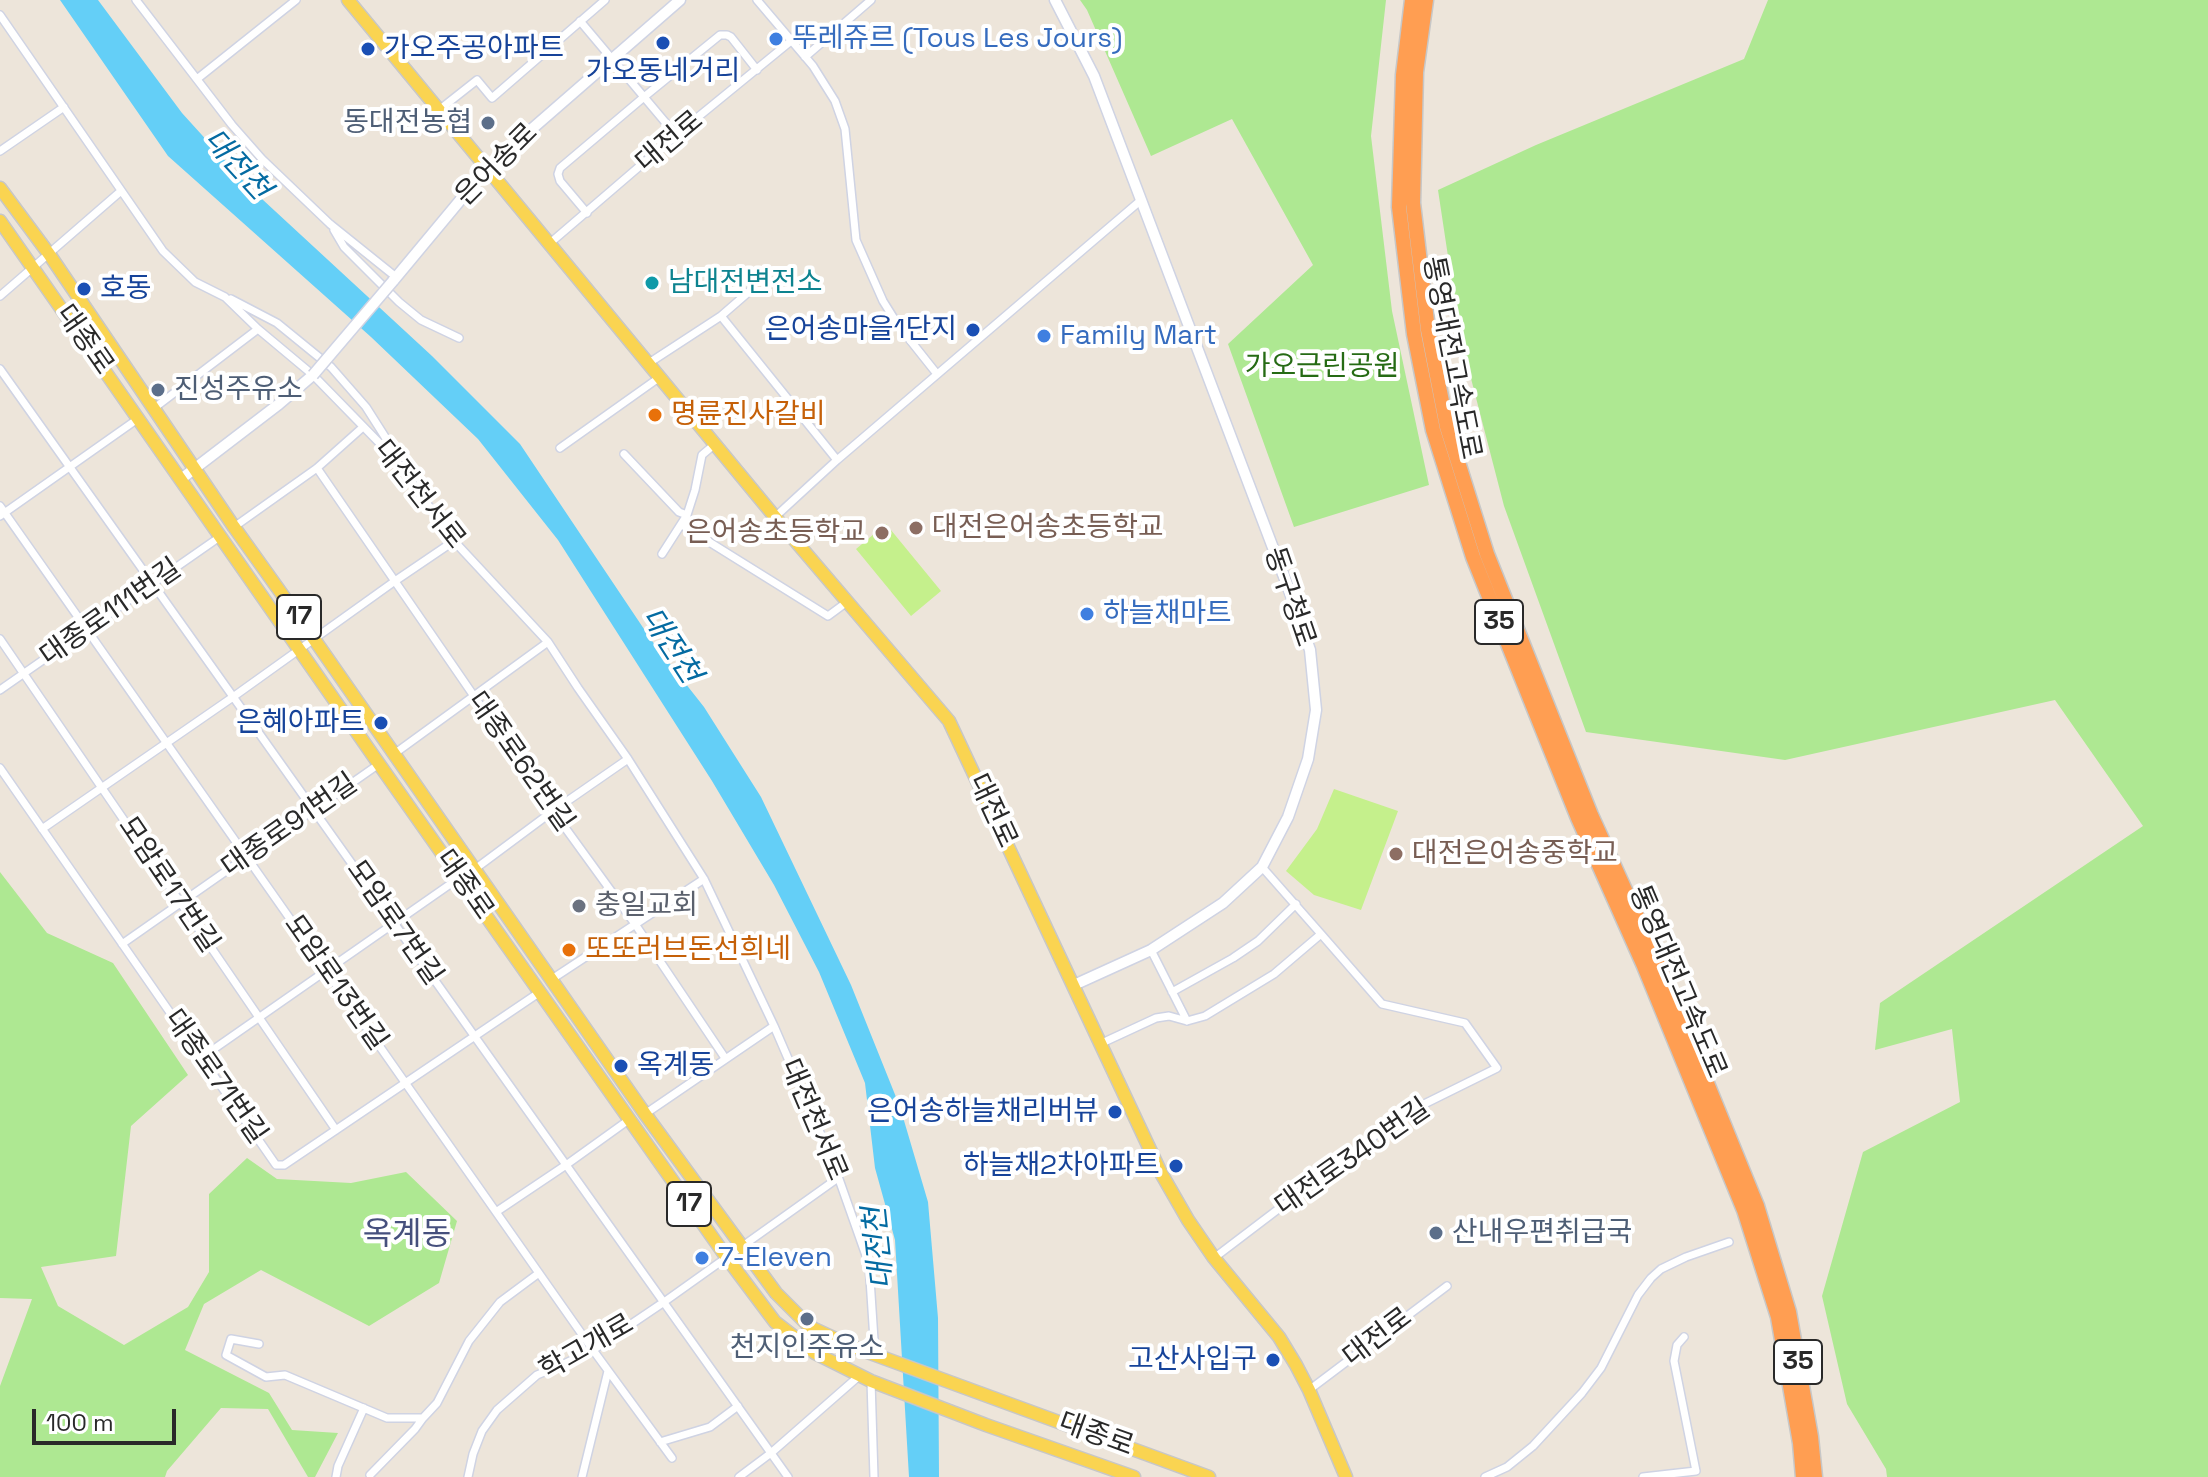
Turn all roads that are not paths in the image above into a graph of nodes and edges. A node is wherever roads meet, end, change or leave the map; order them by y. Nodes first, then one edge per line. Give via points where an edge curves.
1 (136, 0) edge
2 (296, 0) edge
3 (348, 0) edge
4 (605, 0) edge
5 (680, 0) edge
6 (871, 0) edge
7 (1055, 0) edge
8 (1412, 0) edge
9 (1426, 0) edge
10 (762, 2) edge
11 (0, 15) edge
12 (580, 21) junction
13 (791, 41) junction
14 (805, 57) junction
15 (612, 59) junction
16 (757, 70) junction
17 (197, 79) junction
18 (644, 97) junction
19 (64, 107) junction
20 (439, 110) junction
21 (676, 135) junction
22 (0, 151) edge
23 (487, 168) junction
24 (0, 188) edge
25 (121, 191) junction
26 (1140, 201) junction
27 (587, 213) junction
28 (0, 221) edge
29 (330, 224) junction
30 (549, 244) junction
31 (49, 254) junction
32 (33, 268) junction
33 (394, 279) junction
34 (751, 290) dead end
35 (0, 296) edge
36 (225, 297) junction
37 (721, 316) junction
38 (258, 329) junction
39 (459, 338) dead end
40 (649, 363) junction
41 (0, 369) edge
42 (937, 374) junction
43 (313, 375) junction
44 (660, 377) junction
45 (153, 409) junction
46 (139, 418) junction
47 (363, 427) junction
48 (715, 444) junction
49 (560, 448) dead end
50 (624, 454) dead end
51 (395, 459) junction
52 (837, 460) junction
53 (70, 467) junction
54 (317, 468) junction
55 (194, 469) junction
56 (181, 479) junction
57 (2, 512) edge
58 (687, 515) junction
59 (775, 517) junction
60 (682, 525) junction
61 (234, 527) junction
62 (221, 536) junction
63 (454, 541) junction
64 (662, 554) dead end
65 (395, 581) junction
66 (153, 584) junction
67 (847, 602) junction
68 (87, 630) junction
69 (0, 639) edge
70 (314, 639) junction
71 (548, 642) junction
72 (299, 648) junction
73 (24, 674) junction
74 (0, 690) edge
75 (475, 696) junction
76 (233, 697) junction
77 (166, 743) junction
78 (394, 754) junction
79 (628, 759) junction
80 (379, 764) junction
81 (0, 768) edge
82 (102, 788) junction
83 (314, 810) junction
84 (553, 811) junction
85 (42, 829) junction
86 (246, 857) junction
87 (1262, 867) junction
88 (475, 869) junction
89 (459, 878) junction
90 (704, 879) junction
91 (181, 903) junction
92 (1296, 904) junction
93 (395, 924) junction
94 (635, 924) junction
95 (1321, 934) junction
96 (122, 944) junction
97 (1151, 950) junction
98 (327, 971) junction
99 (552, 979) junction
100 (1074, 985) junction
101 (540, 992) junction
102 (1172, 992) junction
103 (259, 1018) junction
104 (1187, 1021) junction
105 (774, 1026) junction
106 (474, 1036) junction
107 (1102, 1043) junction
108 (201, 1058) junction
109 (725, 1058) junction
110 (406, 1083) junction
111 (645, 1114) junction
112 (630, 1119) junction
113 (336, 1130) junction
114 (566, 1165) junction
115 (838, 1178) junction
116 (1750, 1208) junction
117 (496, 1212) junction
118 (1729, 1242) dead end
119 (742, 1247) junction
120 (1764, 1250) junction
121 (727, 1258) junction
122 (1214, 1258) junction
123 (539, 1273) junction
124 (1447, 1286) dead end
125 (664, 1302) junction
126 (1684, 1337) dead end
127 (259, 1344) dead end
128 (593, 1350) junction
129 (876, 1355) junction
130 (608, 1371) junction
131 (865, 1378) junction
132 (1309, 1390) junction
133 (738, 1406) junction
134 (364, 1408) junction
135 (423, 1418) junction
136 (660, 1442) junction
137 (771, 1453) junction
138 (672, 1458) dead end
139 (370, 1475) edge
140 (336, 1477) edge
141 (468, 1477) edge
142 (582, 1477) edge
143 (739, 1477) edge
144 (788, 1477) edge
145 (874, 1477) edge
146 (1134, 1477) edge
147 (1209, 1477) edge
148 (1346, 1477) edge
149 (1485, 1477) edge
150 (1643, 1477) edge
151 (1803, 1477) edge
152 (1815, 1477) edge

1 - 17 street
2 - 17 street
3 - 20 main road, 대전로
4 - 12 street
5 - 15 main road, 은어송로
6 - 14 street
7 - 26 main road, 동구청로 via 1094,76
8 - 116 highway, 통영대전고속도로 / 35 via 1403,75 1399,207 1414,334 1433,430 1473,557 1578,818
9 - 116 highway, 통영대전고속도로 / 35 via 1416,72 1413,203 1428,330 1447,427 1487,554 1591,815 1658,963
10 - 13 street
11 - 19 street, 대전천서로
12 - 15 street
12 - 20 street via 492,98 477,80
13 - 14 street
13 - 16 street, 대전로
14 - 42 street via 839,109 856,240 883,301
15 - 18 street
15 - 23 main road, 은어송로
16 - 18 street, 은어송로 via 731,37 720,35
16 - 21 street, 대전로
17 - 29 street via 262,159
18 - 21 street
18 - 27 street, 은어송로 via 560,168 560,181
19 - 22 street
19 - 25 street, 대전천서로
20 - 23 main road, 대전로
21 - 27 street, 대전로
23 - 30 main road, 대전로
23 - 33 main road, 은어송로
24 - 31 main road, 대종로 / 17
25 - 31 street
25 - 36 street, 대전천서로 via 163,251 195,282
26 - 42 street
26 - 87 main road, 동구청로 via 1310,650 1316,710 1308,759 1288,817
27 - 30 street, 대전로
28 - 32 main road, 대종로 / 17
29 - 33 street
29 - 39 street via 344,247 399,302 421,320
30 - 40 main road, 대전로
31 - 32 street
31 - 45 main road, 대종로 / 17
32 - 35 street
32 - 46 main road, 대종로 / 17
33 - 43 main road, 은어송로, bridge
34 - 37 street
36 - 38 street, 대전천서로
36 - 51 street via 277,323 331,367 366,407
37 - 40 street
37 - 52 street
38 - 43 street, 대전천서로
38 - 45 street
40 - 44 main road, 대전로
41 - 53 street, 모암로7번길
42 - 52 street
43 - 47 street, 대전천서로
43 - 55 main road
44 - 48 main road, 대전로
44 - 49 street
45 - 55 main road, 대종로 / 17
46 - 53 street
46 - 56 main road, 대종로 / 17
47 - 51 street, 대전천서로
47 - 54 street
48 - 58 street via 702,455
48 - 59 main road, 대전로
50 - 58 street
51 - 63 street, 대전천서로
52 - 59 street
53 - 57 street
53 - 66 street, 모암로7번길
54 - 61 street
54 - 65 street, 대종로62번길
55 - 56 main road
55 - 61 main road, 대종로 / 17
56 - 62 main road, 대종로 / 17
57 - 68 street, 모암로13번길
58 - 60 street
59 - 67 main road, 대전로
60 - 64 street
60 - 67 street via 828,616
61 - 70 main road, 대종로 / 17
62 - 66 street, 대종로111번길
62 - 72 main road, 대종로 / 17
63 - 65 street
63 - 71 street, 대전천서로
65 - 70 street
65 - 75 street, 대종로62번길
66 - 68 street, 대종로111번길
66 - 76 street, 모암로7번길
67 - 100 main road, 대전로 via 949,721
68 - 73 street, 대종로111번길
68 - 77 street, 모암로13번길
69 - 73 street, 모암로17번길
70 - 72 street
70 - 78 main road, 대종로 / 17
71 - 75 street
71 - 79 street, 대전천서로
72 - 76 street
72 - 80 main road, 대종로 / 17
73 - 74 street, 대종로111번길
73 - 82 street, 모암로17번길
75 - 78 street
75 - 84 street, 대종로62번길
76 - 77 street
76 - 83 street, 모암로7번길
77 - 82 street
77 - 86 street, 모암로13번길
78 - 88 main road, 대종로 / 17
79 - 84 street, 대종로
79 - 90 street, 대전천서로
80 - 83 street, 대종로91번길
80 - 89 main road, 대종로 / 17
81 - 85 street, 대종로71번길
82 - 85 street
82 - 91 street, 모암로17번길
83 - 86 street, 대종로91번길
83 - 93 street, 모암로7번길
84 - 88 street, 대종로
84 - 94 street, 대종로62번길
85 - 96 street, 대종로71번길
86 - 91 street, 대종로91번길
86 - 98 street, 모암로13번길
87 - 92 street
87 - 97 main road, 동구청로 via 1223,903
88 - 99 main road, 대종로 / 17
89 - 93 street
89 - 101 main road, 대종로 / 17
90 - 94 street
90 - 105 street, 대전천서로
91 - 96 street, 대종로91번길
91 - 103 street, 모암로17번길
92 - 95 street
92 - 102 street via 1258,941
93 - 98 street
93 - 106 street, 모암로7번길
94 - 99 street
94 - 109 street, 대종로62번길
95 - 104 street via 1274,974 1205,1016
95 - 122 street, 대전로340번길 via 1382,1004 1465,1023 1497,1068 1402,1115
96 - 108 street, 대종로71번길
97 - 100 main road, 동구청로
97 - 102 street
98 - 103 street
98 - 110 street, 모암로13번길
99 - 111 main road, 대종로 / 17
100 - 107 main road, 대전로
101 - 106 street, 대종로71번길
101 - 112 main road, 대종로 / 17
102 - 104 street
103 - 108 street
103 - 113 street, 모암로17번길
104 - 107 street via 1156,1018
105 - 109 street, 대전천서로
105 - 115 street, 대전천서로
106 - 110 street, 대종로71번길
106 - 114 street, 모암로7번길
107 - 122 main road, 대전로 via 1161,1173
108 - 113 street, 대종로71번길 via 276,1165 284,1165
109 - 111 street
110 - 113 street, 대종로71번길
110 - 117 street, 모암로13번길
111 - 119 main road, 대종로 / 17
112 - 114 street
112 - 121 main road, 대종로 / 17
114 - 117 street
114 - 125 street, 모암로7번길
115 - 119 street
115 - 129 street, 대전천서로 via 869,1264
116 - 120 highway, 통영대전고속도로 / 35
117 - 123 street, 모암로13번길
118 - 149 street via 1686,1257 1651,1278 1582,1393 1533,1446
119 - 121 street, 학고개로
119 - 129 main road, 대종로 / 17 via 810,1327
120 - 151 highway, 통영대전고속도로 / 35
120 - 152 highway, 통영대전고속도로 / 35 via 1789,1312
121 - 125 street, 학고개로
121 - 131 main road, 대종로 / 17 via 775,1322 815,1353
122 - 132 main road, 대전로 via 1279,1337
123 - 128 street, 모암로13번길
123 - 135 street via 500,1302 469,1341 437,1403
124 - 132 street, 대전로
125 - 128 street, 학고개로
125 - 133 street, 모암로7번길
126 - 150 street via 1674,1361 1696,1471
127 - 134 street via 231,1339 226,1355 266,1377 285,1375
128 - 130 street, 모암로13번길
128 - 141 street, 학고개로 via 537,1375 497,1410 482,1431
129 - 147 main road, 대종로 / 17
130 - 136 street, 모암로13번길
130 - 142 street
131 - 137 street
131 - 145 street
131 - 146 main road, 대종로 / 17
132 - 148 main road, 대전로
133 - 136 street via 710,1427
133 - 137 street, 모암로7번길
134 - 135 street via 387,1418
134 - 140 street
135 - 139 street
136 - 138 street, 모암로13번길
137 - 143 street
137 - 144 street, 모암로7번길

